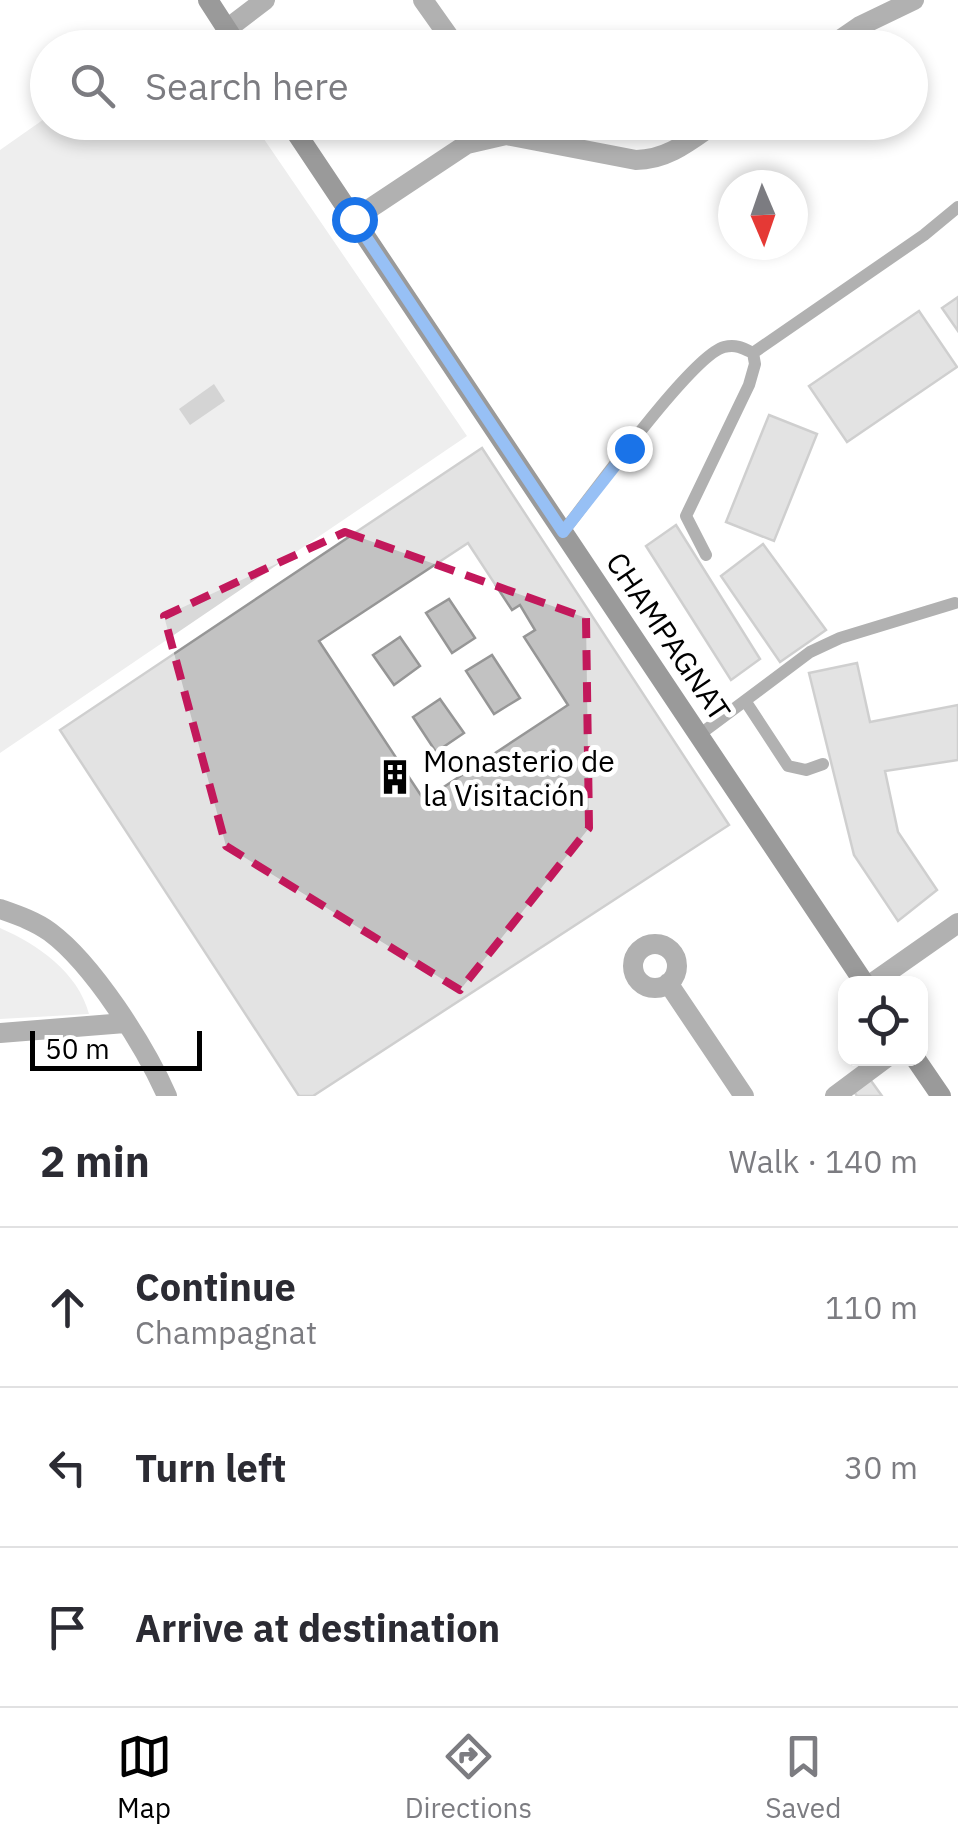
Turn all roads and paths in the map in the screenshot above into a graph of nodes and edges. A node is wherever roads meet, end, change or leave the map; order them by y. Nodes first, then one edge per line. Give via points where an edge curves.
1 (208, 0) edge
2 (265, 0) edge
3 (424, 0) edge
4 (914, 0) edge
5 (228, 30) edge
6 (240, 30) edge
7 (445, 30) edge
8 (854, 30) edge
9 (302, 140) edge
10 (480, 140) edge
11 (528, 140) edge
12 (690, 140) edge
13 (958, 207) edge
14 (354, 219) junction
15 (754, 353) junction
16 (563, 532) junction
17 (706, 555) dead end
18 (955, 604) dead end
19 (746, 702) junction
20 (699, 735) junction
21 (823, 764) dead end
22 (0, 909) edge
23 (958, 923) edge
24 (863, 976) edge
25 (880, 976) edge
26 (668, 984) dead end
27 (124, 1023) junction
28 (0, 1034) edge
29 (875, 1066) edge
30 (921, 1066) edge
31 (167, 1096) edge
32 (744, 1096) edge
33 (834, 1096) edge
34 (942, 1096) edge

1 - 5 street
2 - 6 street
3 - 7 street
4 - 8 street
9 - 14 street, CHAMPAGNAT
10 - 14 street
11 - 12 street via 636,160 654,160
13 - 15 lane
14 - 16 street, CHAMPAGNAT
15 - 16 lane via 721,348 690,370
15 - 17 lane via 748,386 686,516
16 - 20 street, CHAMPAGNAT
18 - 19 lane via 810,652
19 - 20 lane
19 - 21 lane via 788,766 806,770
20 - 24 street, CHAMPAGNAT
22 - 27 street via 46,929 72,950
23 - 25 street
26 - 32 street
27 - 28 street
27 - 31 street
29 - 33 street
30 - 34 street

